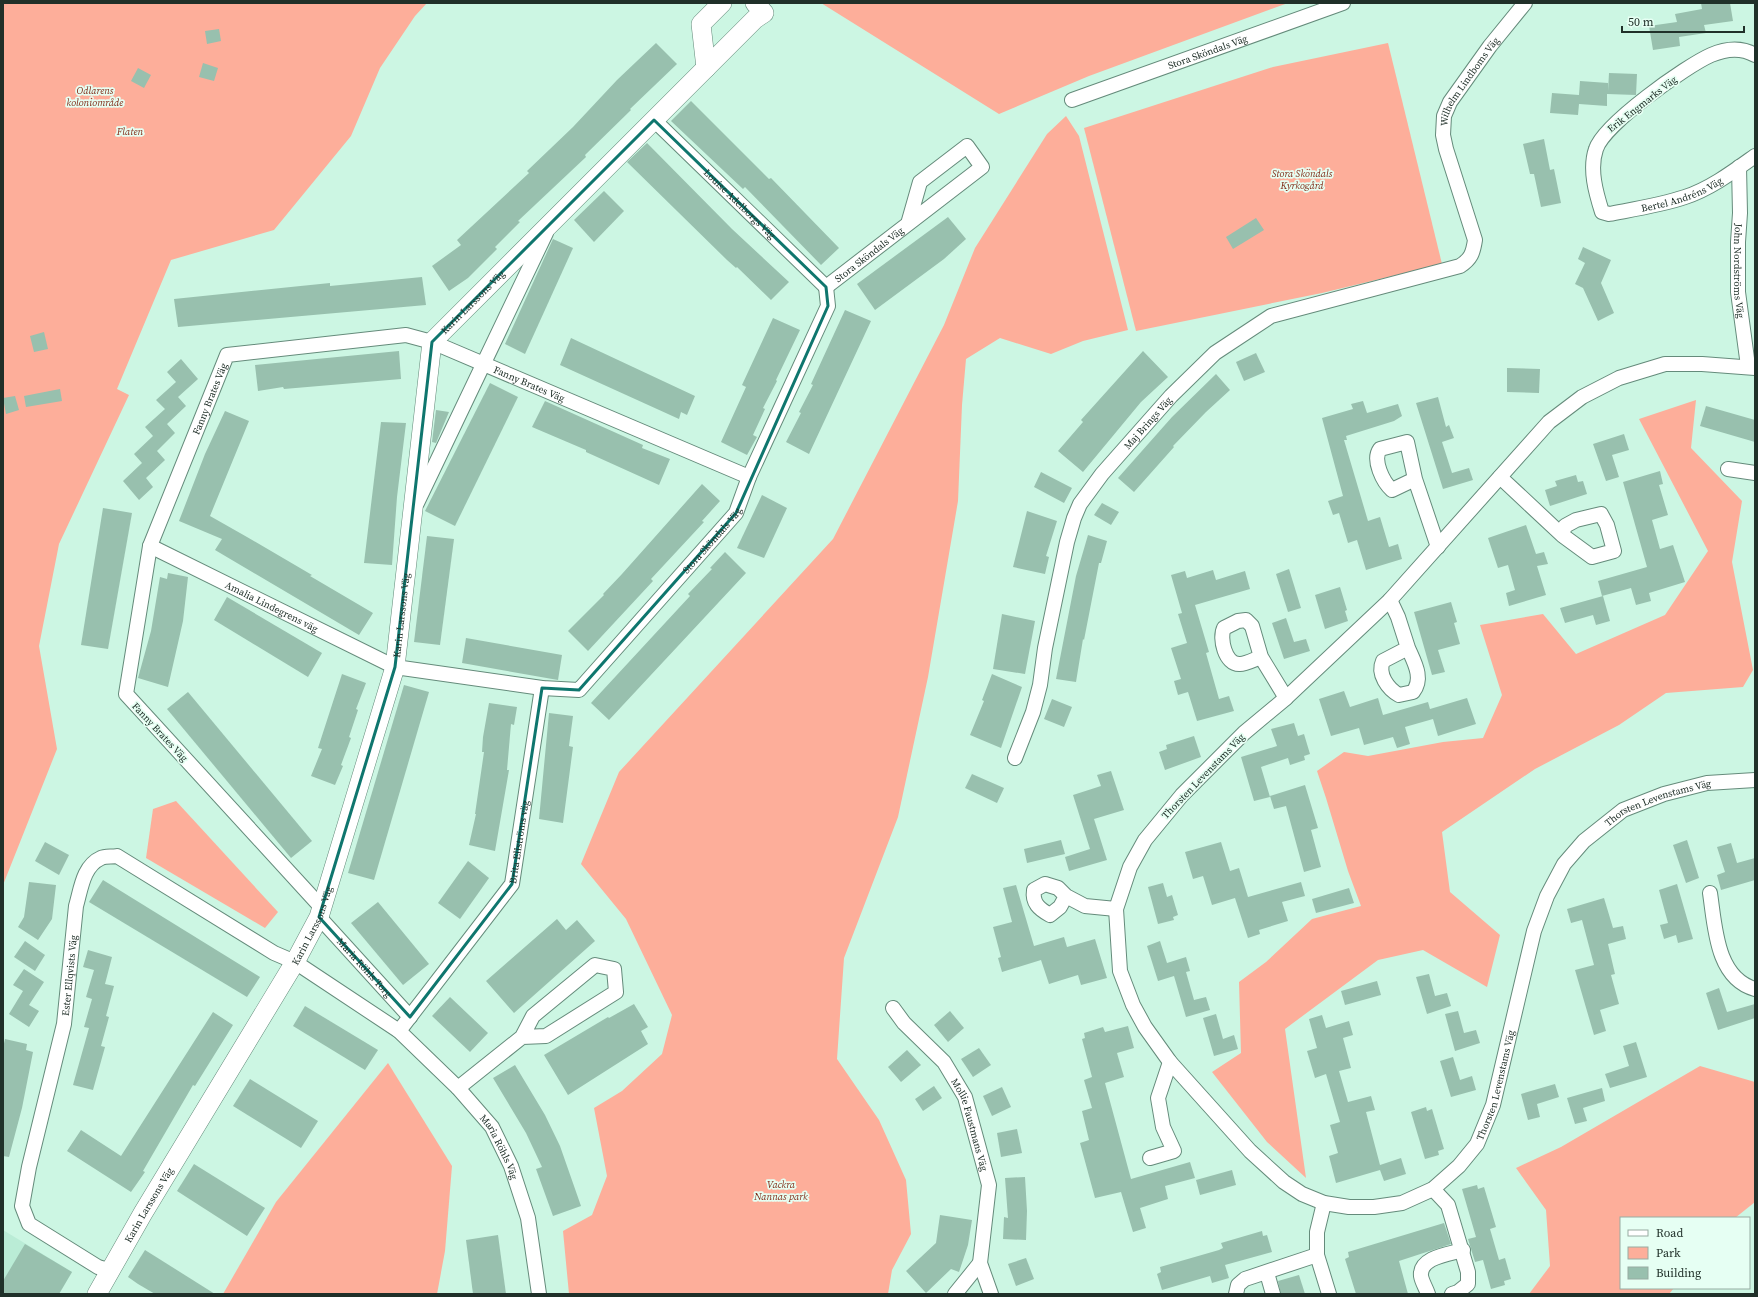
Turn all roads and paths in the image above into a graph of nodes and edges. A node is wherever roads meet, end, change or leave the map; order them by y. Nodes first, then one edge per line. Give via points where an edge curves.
1 (722, 3) edge
2 (755, 3) edge
3 (1343, 3) edge
4 (1525, 3) edge
5 (1755, 55) edge
6 (706, 68) junction
7 (1072, 100) dead end
8 (654, 120) junction
9 (1755, 156) edge
10 (1740, 167) junction
11 (1602, 212) joint
12 (908, 224) junction
13 (548, 226) junction
14 (1468, 261) joint
15 (826, 287) junction
16 (432, 342) junction
17 (484, 364) junction
18 (1752, 367) edge
19 (1728, 469) dead end
20 (1755, 473) edge
21 (1500, 476) junction
22 (749, 477) junction
23 (1415, 479) dead end
24 (413, 512) junction
25 (1562, 535) dead end
26 (150, 546) junction
27 (1438, 547) junction
28 (1390, 600) junction
29 (1408, 648) dead end
30 (1261, 657) dead end
31 (395, 667) junction
32 (542, 688) junction
33 (1286, 698) junction
34 (1015, 758) dead end
35 (1755, 780) edge
36 (1710, 893) dead end
37 (1066, 896) dead end
38 (1116, 909) junction
39 (320, 913) junction
40 (295, 962) junction
41 (1755, 989) edge
42 (893, 1008) dead end
43 (410, 1016) junction
44 (399, 1031) junction
45 (522, 1037) junction
46 (1170, 1062) junction
47 (458, 1088) junction
48 (1150, 1158) dead end
49 (1433, 1189) junction
50 (1324, 1203) junction
51 (1463, 1250) junction
52 (1317, 1255) junction
53 (980, 1263) junction
54 (111, 1271) junction
55 (1267, 1273) junction
56 (96, 1294) edge
57 (540, 1294) edge
58 (955, 1294) edge
59 (991, 1294) edge
60 (1236, 1294) edge
61 (1273, 1294) edge
62 (1329, 1294) edge
63 (1428, 1294) edge
64 (1452, 1294) edge

1 - 6 street via 701,24
2 - 6 street, Karin Larssons Väg via 764,12
3 - 7 street, Stora Sköndals Väg
4 - 14 street, Wilhelm Lindboms Väg via 1450,102 1444,116 1443,134 1446,149 1475,240 1473,254
5 - 11 street, Erik Engmarks Väg via 1749,51 1735,49 1711,55 1676,76 1614,124 1602,137 1596,149 1596,194
6 - 8 street, Karin Larssons Väg
8 - 13 street, Karin Larssons Väg
8 - 15 street, Louise Adelborgs Väg
9 - 10 street, Bertel Andréns Väg
10 - 11 street, Bertel Andréns Väg via 1686,197 1610,214
10 - 18 street, John Nordströms Väg via 1738,292
12 - 12 street, Stora Sköndals Väg via 920,182 967,146 982,167
12 - 15 street, Stora Sköndals Väg
13 - 16 street, Karin Larssons Väg
13 - 17 street, Karin Larssons Väg
14 - 34 street, Maj Brings Väg via 1460,266 1271,316 1215,353 1171,396 1102,474 1080,504 1067,542 1033,712
15 - 22 street, Stora Sköndals Väg via 828,306
16 - 17 street, Fanny Brates Väg
16 - 24 street, Karin Larssons Väg
16 - 26 street, Fanny Brates Väg via 406,335 226,355
17 - 22 street, Fanny Brates Väg
17 - 24 street, Karin Larssons Väg
18 - 21 street, Thorsten Levenstams Väg via 1665,364 1619,378 1582,397 1549,422
19 - 20 street
21 - 25 street
21 - 27 street, Thorsten Levenstams Väg
22 - 32 street, Stora Sköndals Väg via 736,513 579,690
23 - 27 street
24 - 31 street, Karin Larssons Väg
26 - 31 street, Amalia Lindegrens väg
26 - 39 street, Fanny Brates Väg via 126,694
27 - 28 street, Thorsten Levenstams Väg
28 - 29 street
28 - 33 street, Thorsten Levenstams Väg
30 - 33 street
31 - 32 street, Stora Sköndals Väg
31 - 39 street, Karin Larssons Väg
32 - 43 street, Brita Ellströms väg via 512,884
33 - 38 street, Thorsten Levenstams Väg via 1244,733 1162,818 1145,840 1130,867
35 - 49 street, Thorsten Levenstams Väg via 1708,783 1664,794 1623,810 1584,841 1564,864 1547,896 1534,931 1493,1105 1486,1124 1477,1144 1460,1166
36 - 41 street via 1717,938 1724,960 1732,974 1748,987
37 - 38 street via 1085,906
38 - 46 street, Thorsten Levenstams Väg via 1120,971 1145,1027
39 - 40 street, Karin Larssons Väg
39 - 43 street, Maria Röhls Torg
40 - 44 street
40 - 54 street, Karin Larssons Väg via 143,1213
40 - 54 street, Ester Ellqvists Väg via 274,953 117,856 102,858 88,868 76,906 64,1024 22,1206 30,1224 98,1267
42 - 53 street, Mollie Faustmans Väg via 904,1023 944,1062 965,1097 989,1185
43 - 44 street, Brita Ellströms väg
44 - 47 street, Maria Röhls Väg
45 - 45 street via 533,1016 595,966 614,969 616,992 546,1036
45 - 47 street
46 - 48 street via 1158,1098 1163,1127 1174,1151
46 - 50 street, Thorsten Levenstams Väg via 1250,1151 1284,1182 1302,1194
47 - 57 street, Maria Röhls Väg via 492,1127 511,1166 528,1218
49 - 50 street, Thorsten Levenstams Väg via 1402,1203 1374,1207
49 - 51 street via 1448,1205
50 - 52 street via 1317,1232
51 - 63 street via 1429,1260 1422,1267 1421,1275
51 - 64 street via 1468,1284
52 - 55 street
52 - 62 street
53 - 58 street
53 - 59 street, Mollie Faustmans Väg
54 - 56 street, Karin Larssons Väg
55 - 60 street via 1245,1279 1238,1285
55 - 61 street

